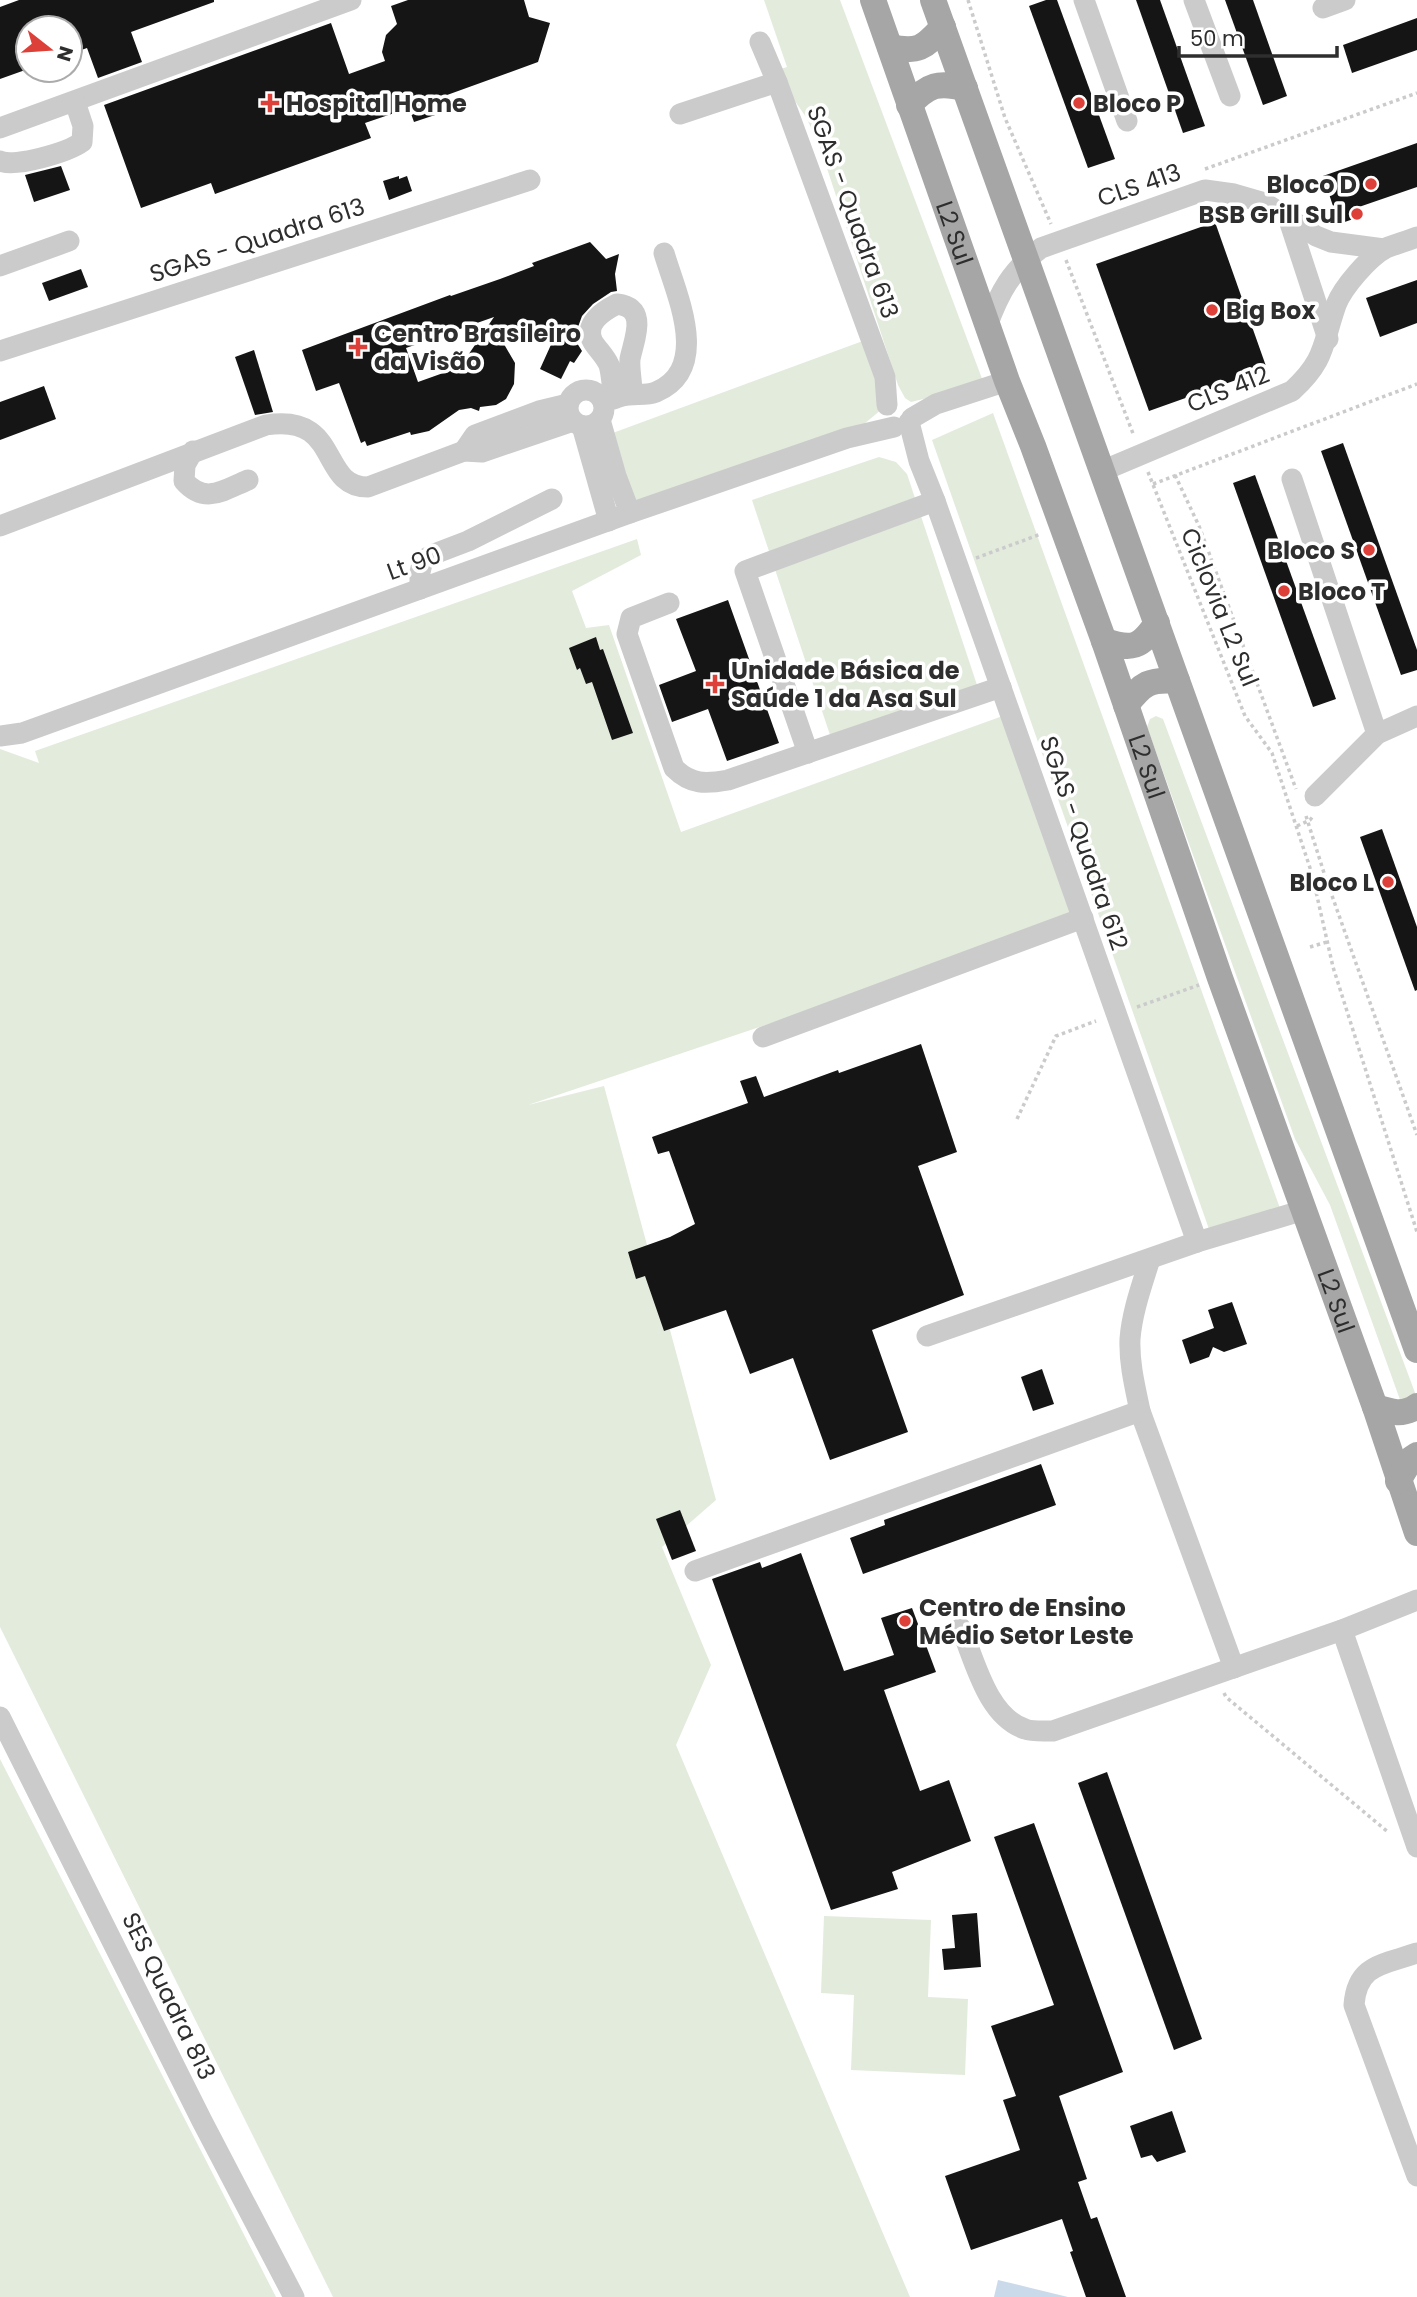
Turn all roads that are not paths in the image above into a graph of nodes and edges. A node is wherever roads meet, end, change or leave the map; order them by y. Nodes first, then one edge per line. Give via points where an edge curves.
1 (351, 0) edge
2 (873, 0) edge
3 (933, 0) edge
4 (1084, 0) edge
5 (1194, 0) edge
6 (1345, 0) edge
7 (1323, 8) dead end
8 (943, 27) junction
9 (760, 43) dead end
10 (890, 47) junction
11 (777, 82) junction
12 (965, 88) junction
13 (1230, 96) dead end
14 (75, 102) junction
15 (909, 105) junction
16 (680, 114) dead end
17 (1127, 121) dead end
18 (0, 128) edge
19 (0, 161) edge
20 (530, 180) dead end
21 (1288, 217) junction
22 (1417, 237) edge
23 (69, 241) dead end
24 (1384, 249) junction
25 (664, 253) dead end
26 (1026, 259) junction
27 (0, 266) edge
28 (987, 326) junction
29 (1328, 339) junction
30 (0, 351) edge
31 (1007, 381) junction
32 (596, 409) junction
33 (899, 415) junction
34 (193, 451) junction
35 (1102, 471) junction
36 (1292, 479) dead end
37 (248, 480) dead end
38 (551, 499) dead end
39 (936, 501) junction
40 (630, 513) junction
41 (609, 521) junction
42 (0, 526) edge
43 (420, 589) junction
44 (669, 603) dead end
45 (1157, 623) junction
46 (1104, 640) junction
47 (1177, 681) junction
48 (1001, 687) junction
49 (1126, 705) junction
50 (1417, 716) edge
51 (1377, 734) junction
52 (0, 736) edge
53 (808, 753) junction
54 (1315, 796) dead end
55 (1083, 918) junction
56 (764, 1037) dead end
57 (1304, 1210) junction
58 (1197, 1242) junction
59 (1150, 1259) junction
60 (927, 1336) dead end
61 (1417, 1350) edge
62 (1417, 1406) edge
63 (1375, 1408) junction
64 (1140, 1410) junction
65 (1417, 1455) edge
66 (1398, 1481) junction
67 (1417, 1533) edge
68 (695, 1572) dead end
69 (1417, 1600) edge
70 (961, 1628) dead end
71 (1342, 1630) junction
72 (1225, 1671) junction
73 (0, 1717) edge
74 (1417, 1847) edge
75 (1417, 1953) edge
76 (1417, 2176) edge
77 (294, 2297) edge

1 - 14 street
2 - 10 main road, L2 Sul
3 - 8 main road
4 - 17 street
5 - 13 street
6 - 7 street
8 - 10 main road via 920,49
8 - 12 main road
9 - 11 street, SGAS - Quadra 613
10 - 15 main road, L2 Sul
11 - 16 street
11 - 33 street, SGAS - Quadra 613
12 - 15 main road via 933,86
12 - 26 main road
14 - 18 street
14 - 19 street via 83,126 82,142 15,164
15 - 28 main road, L2 Sul
20 - 30 street, SGAS - Quadra 613
21 - 24 street, CLS 413 via 1331,243
21 - 26 street, CLS 413 via 1265,204 1205,190 1058,240
21 - 29 street
22 - 24 street
23 - 27 street
24 - 29 street, CLS 412 via 1353,277 1337,303
25 - 32 street via 687,330 688,354 681,370 663,389
26 - 28 street, CLS 413 via 1004,286
26 - 35 main road
28 - 31 main road, L2 Sul
29 - 35 street, CLS 412 via 1308,376 1292,391
31 - 33 street, Lt 90
31 - 46 main road, L2 Sul
32 - 34 street via 539,411 475,435 464,451 368,487 344,480 314,433 285,422
32 - 40 street
32 - 41 street
33 - 39 street, SGAS - Quadra 612
33 - 40 street, Lt 90 via 847,438
34 - 37 street via 185,465 184,481 192,490 215,494
34 - 42 street
35 - 45 main road
36 - 51 street
38 - 43 street via 423,560
39 - 48 street, SGAS - Quadra 612
39 - 53 street via 746,571
40 - 41 street, Lt 90
41 - 43 street, Lt 90
43 - 52 street, Lt 90 via 22,733
44 - 53 street via 631,618 627,634 674,768 693,782 708,783
45 - 46 main road via 1137,645 1124,647
45 - 47 main road
46 - 49 main road, L2 Sul
47 - 49 main road via 1147,683
47 - 61 main road
48 - 53 street
48 - 55 street, SGAS - Quadra 612
49 - 57 main road, L2 Sul
50 - 51 street
51 - 54 street
55 - 56 street
55 - 58 street, SGAS - Quadra 612
57 - 58 street
57 - 63 main road, L2 Sul
58 - 59 street
59 - 60 street
59 - 64 street via 1130,1339
62 - 63 main road via 1397,1414
63 - 66 main road, L2 Sul
64 - 68 street
64 - 72 street
65 - 66 main road
66 - 67 main road, L2 Sul
69 - 71 street
70 - 72 street via 998,1710 1028,1730 1053,1731
71 - 72 street
71 - 74 street
73 - 77 street, SES Quadra 813
75 - 76 street via 1369,1971 1359,1981 1354,2005

